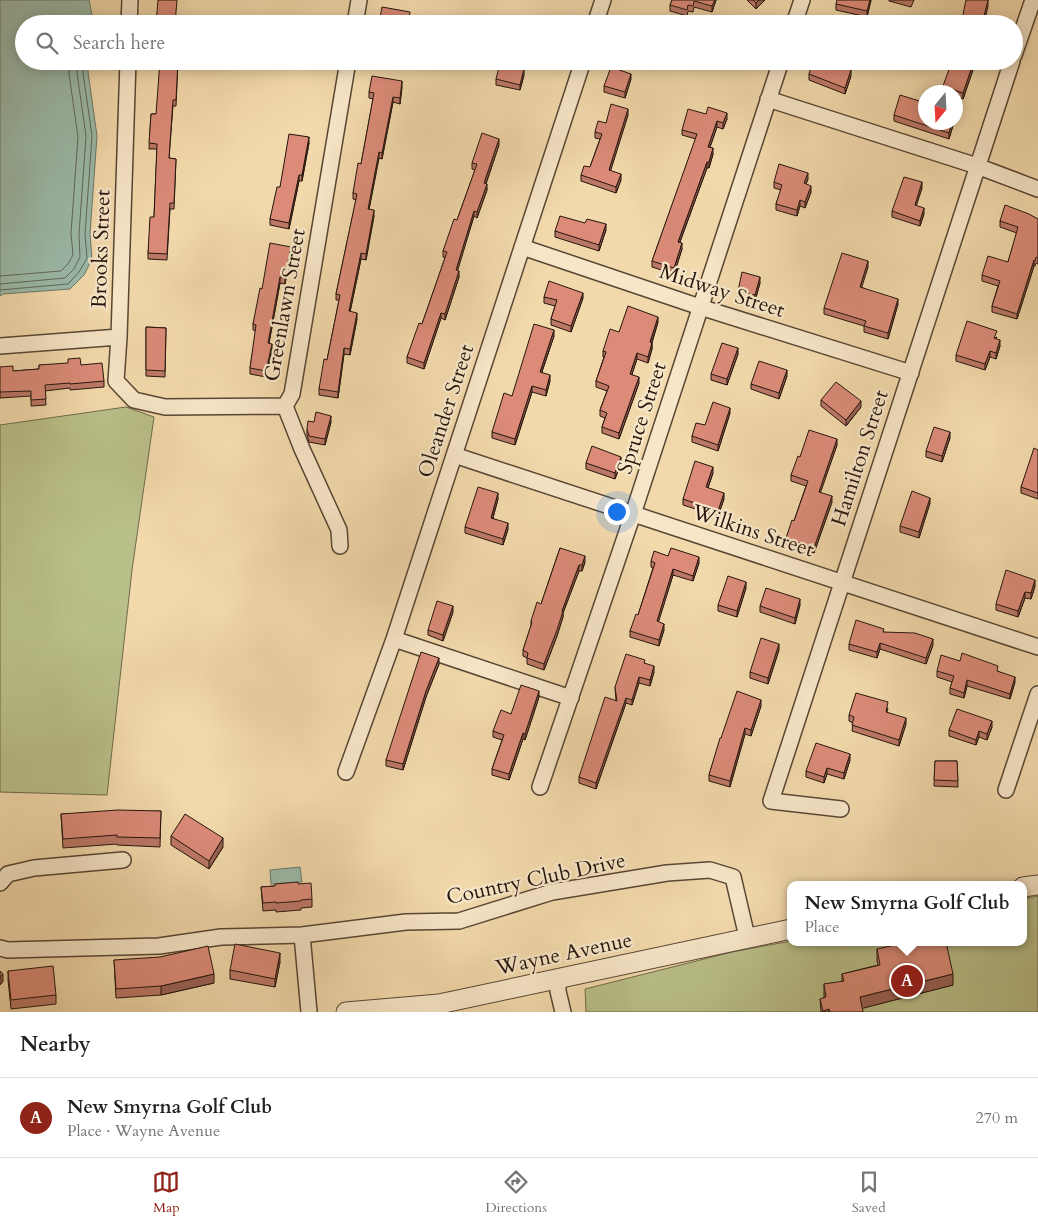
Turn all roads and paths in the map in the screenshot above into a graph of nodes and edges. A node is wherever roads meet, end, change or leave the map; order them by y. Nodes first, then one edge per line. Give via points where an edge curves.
1 (130, 0) edge
2 (359, 0) edge
3 (603, 0) edge
4 (802, 0) edge
5 (1033, 0) edge
6 (129, 15) edge
7 (356, 15) edge
8 (598, 15) edge
9 (797, 15) edge
10 (1023, 29) edge
11 (128, 70) edge
12 (346, 70) edge
13 (580, 70) edge
14 (778, 70) edge
15 (1009, 70) edge
16 (768, 99) junction
17 (977, 166) junction
18 (1038, 188) edge
19 (522, 247) junction
20 (700, 307) junction
21 (119, 337) junction
22 (0, 346) edge
23 (911, 373) junction
24 (285, 406) junction
25 (454, 455) junction
26 (633, 514) junction
27 (340, 546) dead end
28 (841, 583) junction
29 (394, 639) junction
30 (1038, 647) edge
31 (1038, 694) edge
32 (570, 698) junction
33 (346, 772) dead end
34 (540, 787) dead end
35 (1006, 790) dead end
36 (841, 809) dead end
37 (123, 860) dead end
38 (0, 883) edge
39 (787, 931) edge
40 (302, 935) junction
41 (748, 937) junction
42 (0, 948) edge
43 (558, 978) junction
44 (309, 1012) edge
45 (346, 1012) edge
46 (562, 1012) edge

1 - 6 street
2 - 7 street
3 - 8 street
4 - 9 street
5 - 10 street
11 - 21 street, Brooks Street
12 - 24 street, Greenlawn Street via 292,394
13 - 19 street, Oleander Street
14 - 16 street, Spruce Street
15 - 17 street, Hamilton Street
16 - 17 street
16 - 20 street, Spruce Street
17 - 18 street
17 - 23 street, Hamilton Street
19 - 20 street, Midway Street
19 - 25 street, Oleander Street
20 - 23 street, Midway Street
20 - 26 street, Spruce Street
21 - 22 street
21 - 24 street, Brooks Street via 116,381 134,400 165,407
23 - 28 street, Hamilton Street
24 - 27 street, Greenlawn Street via 339,530
25 - 26 street, Wilkins Street
25 - 29 street, Oleander Street
26 - 28 street, Wilkins Street
26 - 32 street, Spruce Street
28 - 30 street, Wilkins Street
28 - 36 street, Hamilton Street via 771,801
29 - 32 street
29 - 33 street, Oleander Street
31 - 35 street
32 - 34 street, Spruce Street
37 - 38 street via 34,868 8,874
39 - 41 street, Wayne Avenue
40 - 41 street, Country Club Drive via 406,922 460,921 552,892 667,873 710,870 733,877
40 - 42 street via 221,937 159,946
40 - 44 street
41 - 43 street, Wayne Avenue
43 - 45 street, Wayne Avenue via 439,1004
43 - 46 street

